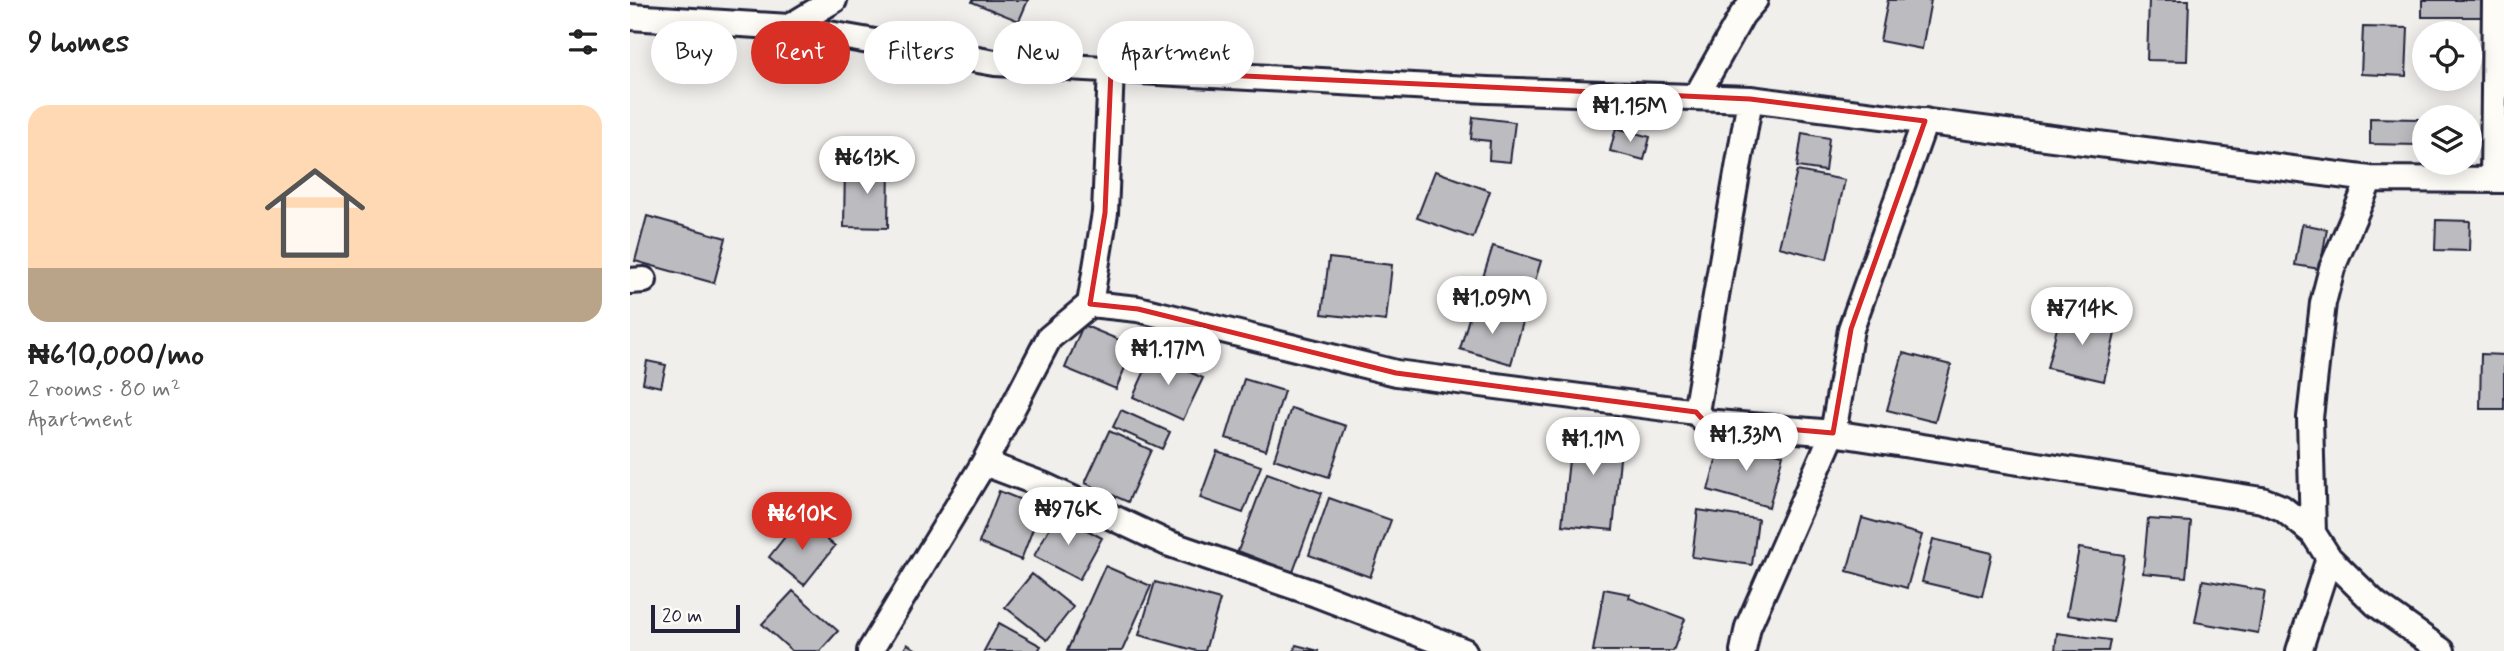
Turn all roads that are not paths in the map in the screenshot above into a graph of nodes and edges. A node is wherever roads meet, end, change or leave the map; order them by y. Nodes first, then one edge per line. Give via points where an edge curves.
1 (834, 0) edge
2 (1755, 0) edge
3 (2495, 0) edge
4 (630, 17) edge
5 (799, 21) edge
6 (751, 25) edge
7 (850, 38) edge
8 (1097, 69) edge
9 (1254, 78) edge
10 (1110, 84) edge
11 (1696, 97) junction
12 (1750, 99) junction
13 (1925, 121) junction
14 (2370, 179) junction
15 (2498, 179) edge
16 (1090, 304) junction
17 (1696, 412) junction
18 (1833, 433) junction
19 (984, 463) junction
20 (2313, 533) junction
21 (2329, 558) junction
22 (870, 651) edge
23 (1464, 651) edge
24 (1743, 651) edge
25 (2299, 651) edge
26 (2442, 651) edge

1 - 5 street
2 - 11 street
3 - 15 street
4 - 6 street
7 - 8 street via 995,63
9 - 11 street
10 - 16 street via 1105,213
11 - 12 street
12 - 13 street
12 - 17 street
13 - 14 street
13 - 18 street via 1851,329
14 - 15 street
14 - 20 street via 2332,268 2323,303 2310,418
16 - 17 street via 1138,309 1395,373
16 - 19 street via 1049,338
17 - 18 street via 1705,422
18 - 20 street via 2262,500
18 - 24 street via 1748,627
19 - 22 street
19 - 23 street via 1167,543
20 - 21 street
21 - 25 street
21 - 26 street via 2376,604

